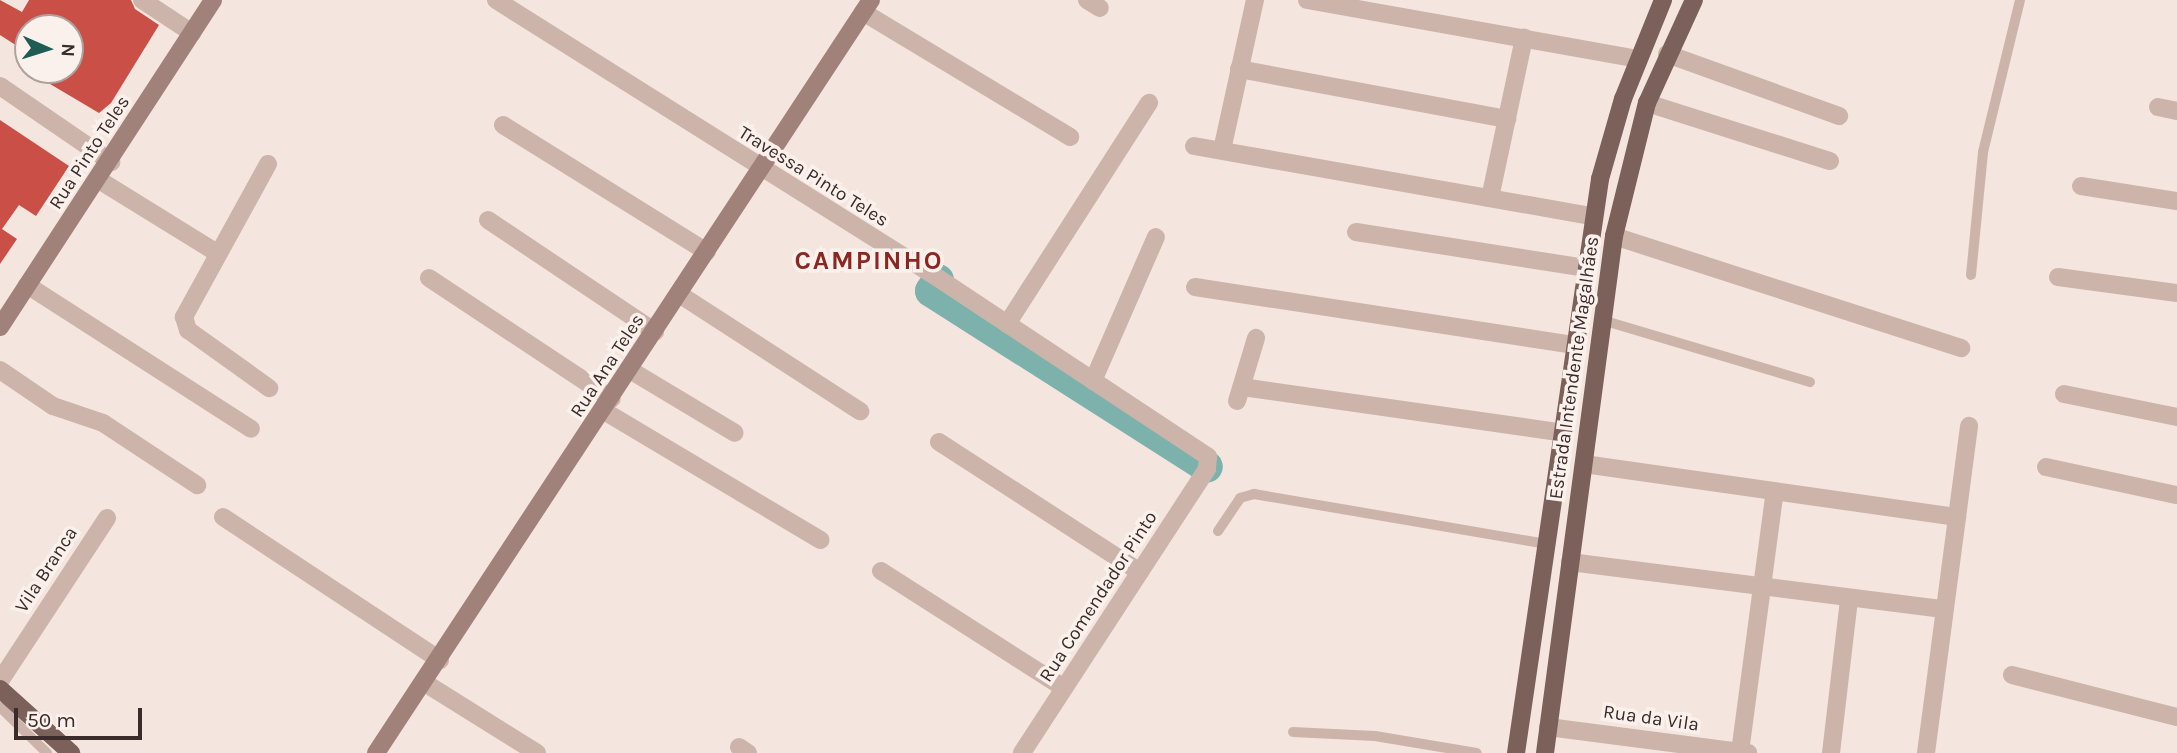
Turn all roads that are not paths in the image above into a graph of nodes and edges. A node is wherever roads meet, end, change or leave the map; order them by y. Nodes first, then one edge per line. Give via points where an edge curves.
1 (142, 0) edge
2 (213, 0) edge
3 (496, 0) edge
4 (1255, 0) edge
5 (1307, 0) edge
6 (1663, 0) edge
7 (1694, 0) edge
8 (2020, 0) edge
9 (867, 6) edge
10 (192, 33) junction
11 (1524, 38) junction
12 (1667, 54) junction
13 (1637, 59) junction
14 (1239, 69) junction
15 (0, 86) edge
16 (1149, 103) dead end
17 (1647, 103) junction
18 (2158, 107) dead end
19 (2177, 111) edge
20 (1839, 116) dead end
21 (1507, 119) junction
22 (503, 125) dead end
23 (1070, 137) dead end
24 (1194, 146) dead end
25 (1222, 150) junction
26 (1830, 161) dead end
27 (111, 162) junction
28 (268, 164) dead end
29 (761, 171) junction
30 (99, 180) junction
31 (2081, 186) dead end
32 (1490, 198) junction
33 (2177, 201) edge
34 (1593, 216) junction
35 (488, 220) dead end
36 (1356, 232) dead end
37 (1614, 236) junction
38 (1156, 237) dead end
39 (707, 252) junction
40 (217, 253) junction
41 (1585, 268) junction
42 (1971, 275) dead end
43 (2058, 276) dead end
44 (429, 278) dead end
45 (27, 285) junction
46 (1195, 287) dead end
47 (2177, 293) edge
48 (679, 294) junction
49 (1602, 320) junction
50 (1007, 324) junction
51 (0, 327) edge
52 (655, 332) junction
53 (1256, 338) dead end
54 (1574, 345) junction
55 (1961, 348) dead end
56 (0, 370) edge
57 (631, 370) junction
58 (1093, 381) junction
59 (1810, 382) dead end
60 (270, 388) dead end
61 (2064, 394) dead end
62 (608, 405) junction
63 (860, 411) dead end
64 (2177, 417) edge
65 (1969, 426) dead end
66 (251, 429) dead end
67 (735, 433) dead end
68 (1564, 433) junction
69 (939, 442) dead end
70 (1210, 463) joint
71 (1584, 464) junction
72 (2046, 467) dead end
73 (197, 485) dead end
74 (1775, 491) junction
75 (2177, 495) edge
76 (107, 517) dead end
77 (223, 517) dead end
78 (1957, 517) junction
79 (1218, 531) dead end
80 (820, 540) dead end
81 (1546, 544) junction
82 (1570, 562) junction
83 (881, 571) dead end
84 (1140, 572) junction
85 (1762, 589) junction
86 (1849, 599) junction
87 (1943, 608) junction
88 (440, 660) junction
89 (2012, 675) dead end
90 (0, 681) edge
91 (425, 683) junction
92 (1064, 688) junction
93 (0, 689) edge
94 (0, 707) edge
95 (2177, 717) edge
96 (1548, 727) junction
97 (1293, 732) dead end
98 (1740, 752) edge
99 (47, 753) edge
100 (71, 753) edge
101 (376, 753) edge
102 (537, 753) edge
103 (1022, 753) edge
104 (1477, 753) edge
105 (1516, 753) edge
106 (1545, 753) edge
107 (1748, 753) edge
108 (1832, 753) edge
109 (1926, 753) edge

1 - 10 street
2 - 10 street, Rua Pinto Teles
3 - 29 street, Travessa Pinto Teles
4 - 14 street
5 - 11 street
6 - 13 main road, Estrada Intendente Magalhães
7 - 12 main road, Estrada Intendente Magalhães
8 - 42 lane via 1983,152
9 - 23 street
9 - 29 street, Rua Ana Teles
10 - 27 street, Rua Pinto Teles
11 - 13 street
11 - 21 street
12 - 17 main road, Estrada Intendente Magalhães
12 - 20 street
13 - 34 main road, Estrada Intendente Magalhães via 1608,143
14 - 21 street
14 - 25 street
15 - 27 street
16 - 50 street
17 - 26 street
17 - 37 main road, Estrada Intendente Magalhães
18 - 19 street
21 - 32 street
22 - 39 street
24 - 25 street
25 - 32 street
27 - 30 street, Rua Pinto Teles
28 - 40 street
29 - 39 street, Rua Ana Teles
29 - 50 street, Travessa Pinto Teles
30 - 40 street
30 - 45 street, Rua Pinto Teles
31 - 33 street
32 - 34 street
34 - 41 main road, Estrada Intendente Magalhães
35 - 52 street
36 - 41 street
37 - 49 main road, Estrada Intendente Magalhães
37 - 55 street
38 - 58 street
39 - 48 street, Rua Ana Teles
40 - 60 street via 186,309 185,324
41 - 54 main road, Estrada Intendente Magalhães
43 - 47 street
44 - 62 street
45 - 51 street, Rua Pinto Teles
45 - 66 street
46 - 54 street
48 - 52 street, Rua Ana Teles
48 - 63 street
49 - 59 lane
49 - 71 main road, Estrada Intendente Magalhães
50 - 58 street, Travessa Pinto Teles
52 - 57 street, Rua Ana Teles
53 - 68 street via 1240,394
54 - 68 main road, Estrada Intendente Magalhães
56 - 73 street via 53,406 103,423
57 - 62 street, Rua Ana Teles
57 - 67 street
58 - 70 street, Travessa Pinto Teles via 1208,457
61 - 64 street
62 - 80 street
62 - 88 street, Rua Ana Teles
65 - 78 street
68 - 81 main road, Estrada Intendente Magalhães
69 - 84 street
70 - 84 street, Rua Comendador Pinto
71 - 74 street
71 - 82 main road, Estrada Intendente Magalhães
72 - 75 street
74 - 78 street
74 - 85 street
76 - 90 street, Vila Branca
77 - 88 street
78 - 87 street
79 - 81 lane via 1240,498 1254,495
81 - 105 main road, Estrada Intendente Magalhães
82 - 85 street
82 - 96 main road, Estrada Intendente Magalhães
83 - 92 street
84 - 92 street, Rua Comendador Pinto
85 - 86 street
85 - 98 street
86 - 87 street
86 - 108 street
87 - 109 street
88 - 91 street, Rua Ana Teles
89 - 95 street
91 - 101 street, Rua Ana Teles
91 - 102 street
92 - 103 street, Rua Comendador Pinto
93 - 100 main road
94 - 99 lane
96 - 98 street, Rua da Vila
96 - 106 main road, Estrada Intendente Magalhães
97 - 104 lane via 1375,736
98 - 107 street, Rua da Vila

